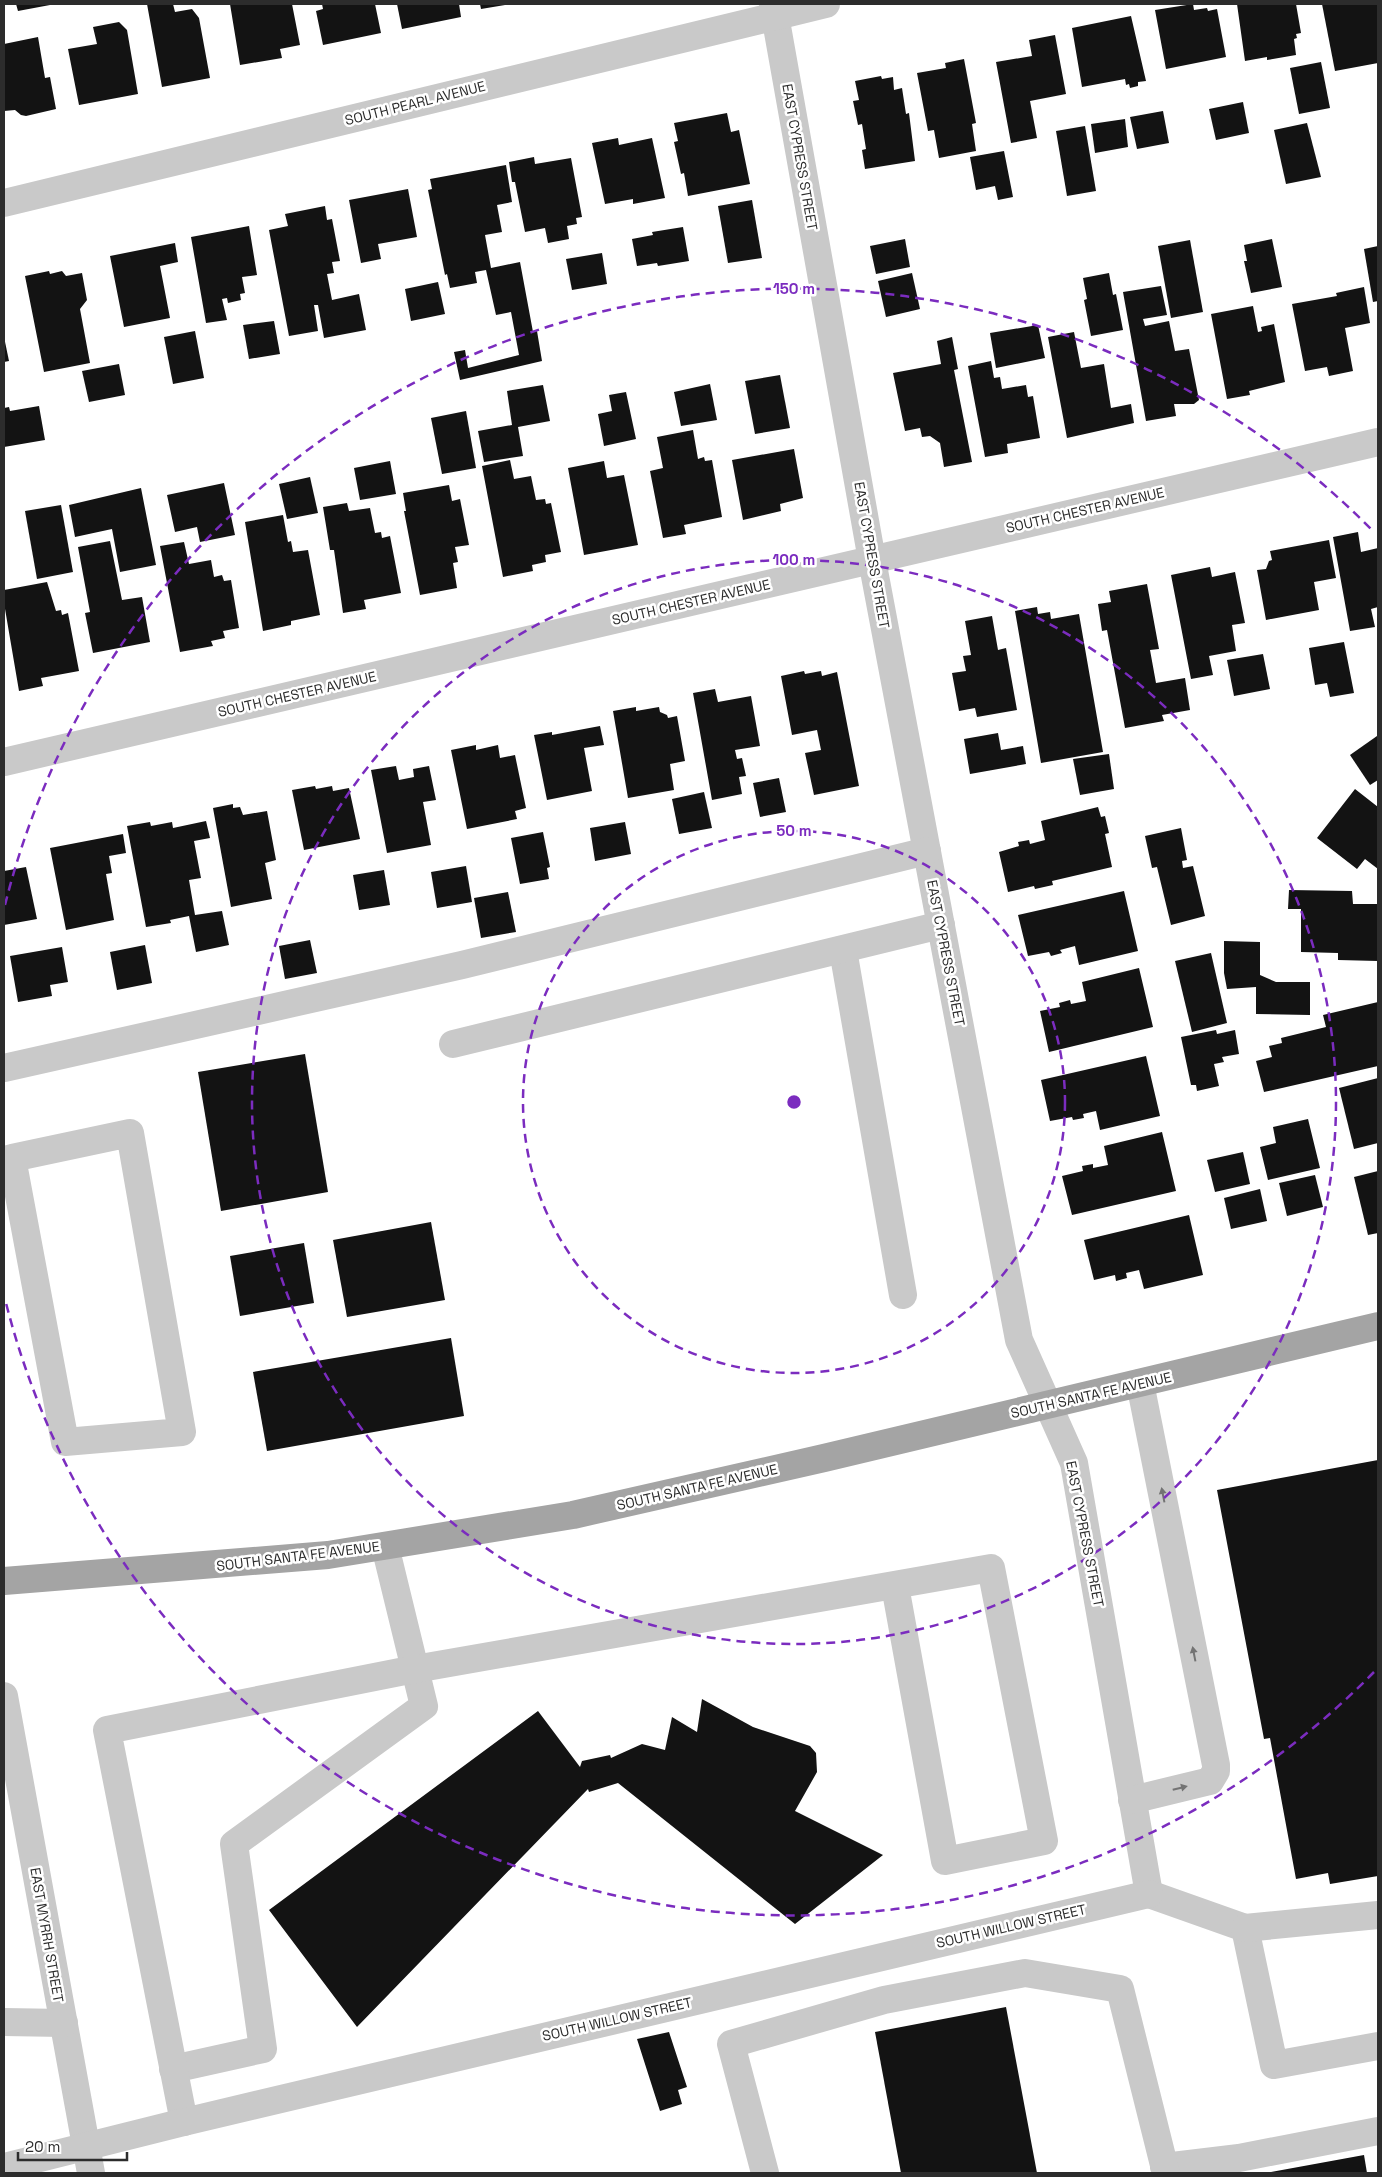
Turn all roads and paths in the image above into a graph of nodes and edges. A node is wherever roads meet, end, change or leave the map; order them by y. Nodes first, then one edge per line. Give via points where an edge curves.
1 (826, 4) edge
2 (774, 10) edge
3 (4, 203) edge
4 (1378, 442) edge
5 (872, 560) junction
6 (4, 762) edge
7 (927, 851) junction
8 (941, 925) junction
9 (842, 950) junction
10 (453, 1044) dead end
11 (4, 1068) edge
12 (8, 1159) edge
13 (904, 1295) dead end
14 (1378, 1326) edge
15 (1140, 1383) junction
16 (1048, 1405) junction
17 (385, 1546) junction
18 (4, 1580) edge
19 (895, 1586) junction
20 (415, 1669) junction
21 (4, 1696) edge
22 (1132, 1800) junction
23 (1149, 1894) junction
24 (1378, 1915) edge
25 (1244, 1928) junction
26 (4, 2022) edge
27 (64, 2023) junction
28 (1378, 2046) edge
29 (173, 2069) junction
30 (184, 2122) junction
31 (1378, 2131) edge
32 (86, 2146) junction
33 (4, 2167) edge
34 (1165, 2170) edge
35 (91, 2173) edge
36 (765, 2173) edge

1 - 2 street, SOUTH PEARL AVENUE
2 - 3 street, SOUTH PEARL AVENUE
2 - 5 street, EAST CYPRESS STREET
4 - 5 street, SOUTH CHESTER AVENUE
5 - 6 street, SOUTH CHESTER AVENUE
5 - 7 street, EAST CYPRESS STREET
7 - 8 street, EAST CYPRESS STREET
7 - 11 street via 462,965
8 - 9 street
8 - 16 street, EAST CYPRESS STREET via 1019,1340
9 - 10 street
9 - 13 street
12 - 12 street via 130,1133 182,1432 65,1442
14 - 15 main road, SOUTH SANTA FE AVENUE
15 - 16 main road, SOUTH SANTA FE AVENUE
22 -> 15 street via 1210,1781 1216,1771
16 - 17 main road, SOUTH SANTA FE AVENUE via 573,1515
16 - 22 street, EAST CYPRESS STREET via 1074,1463
17 - 18 main road, SOUTH SANTA FE AVENUE via 310,1557
17 - 20 street
19 - 19 street via 991,1568 1044,1841 945,1861
19 - 20 street
20 - 29 street via 424,1706 234,1844 263,2049
20 - 29 street via 106,1730
21 - 27 street, EAST MYRRH STREET
22 - 23 street, EAST CYPRESS STREET
23 - 25 street
23 - 30 street, SOUTH WILLOW STREET
24 - 25 street
25 - 28 street via 1274,2065
26 - 27 street
27 - 32 street, EAST MYRRH STREET
29 - 30 street
30 - 32 street, SOUTH WILLOW STREET
31 - 34 street
32 - 33 street, SOUTH WILLOW STREET
32 - 35 street, EAST MYRRH STREET
34 - 36 street via 1120,1989 1026,1973 884,2000 731,2044

